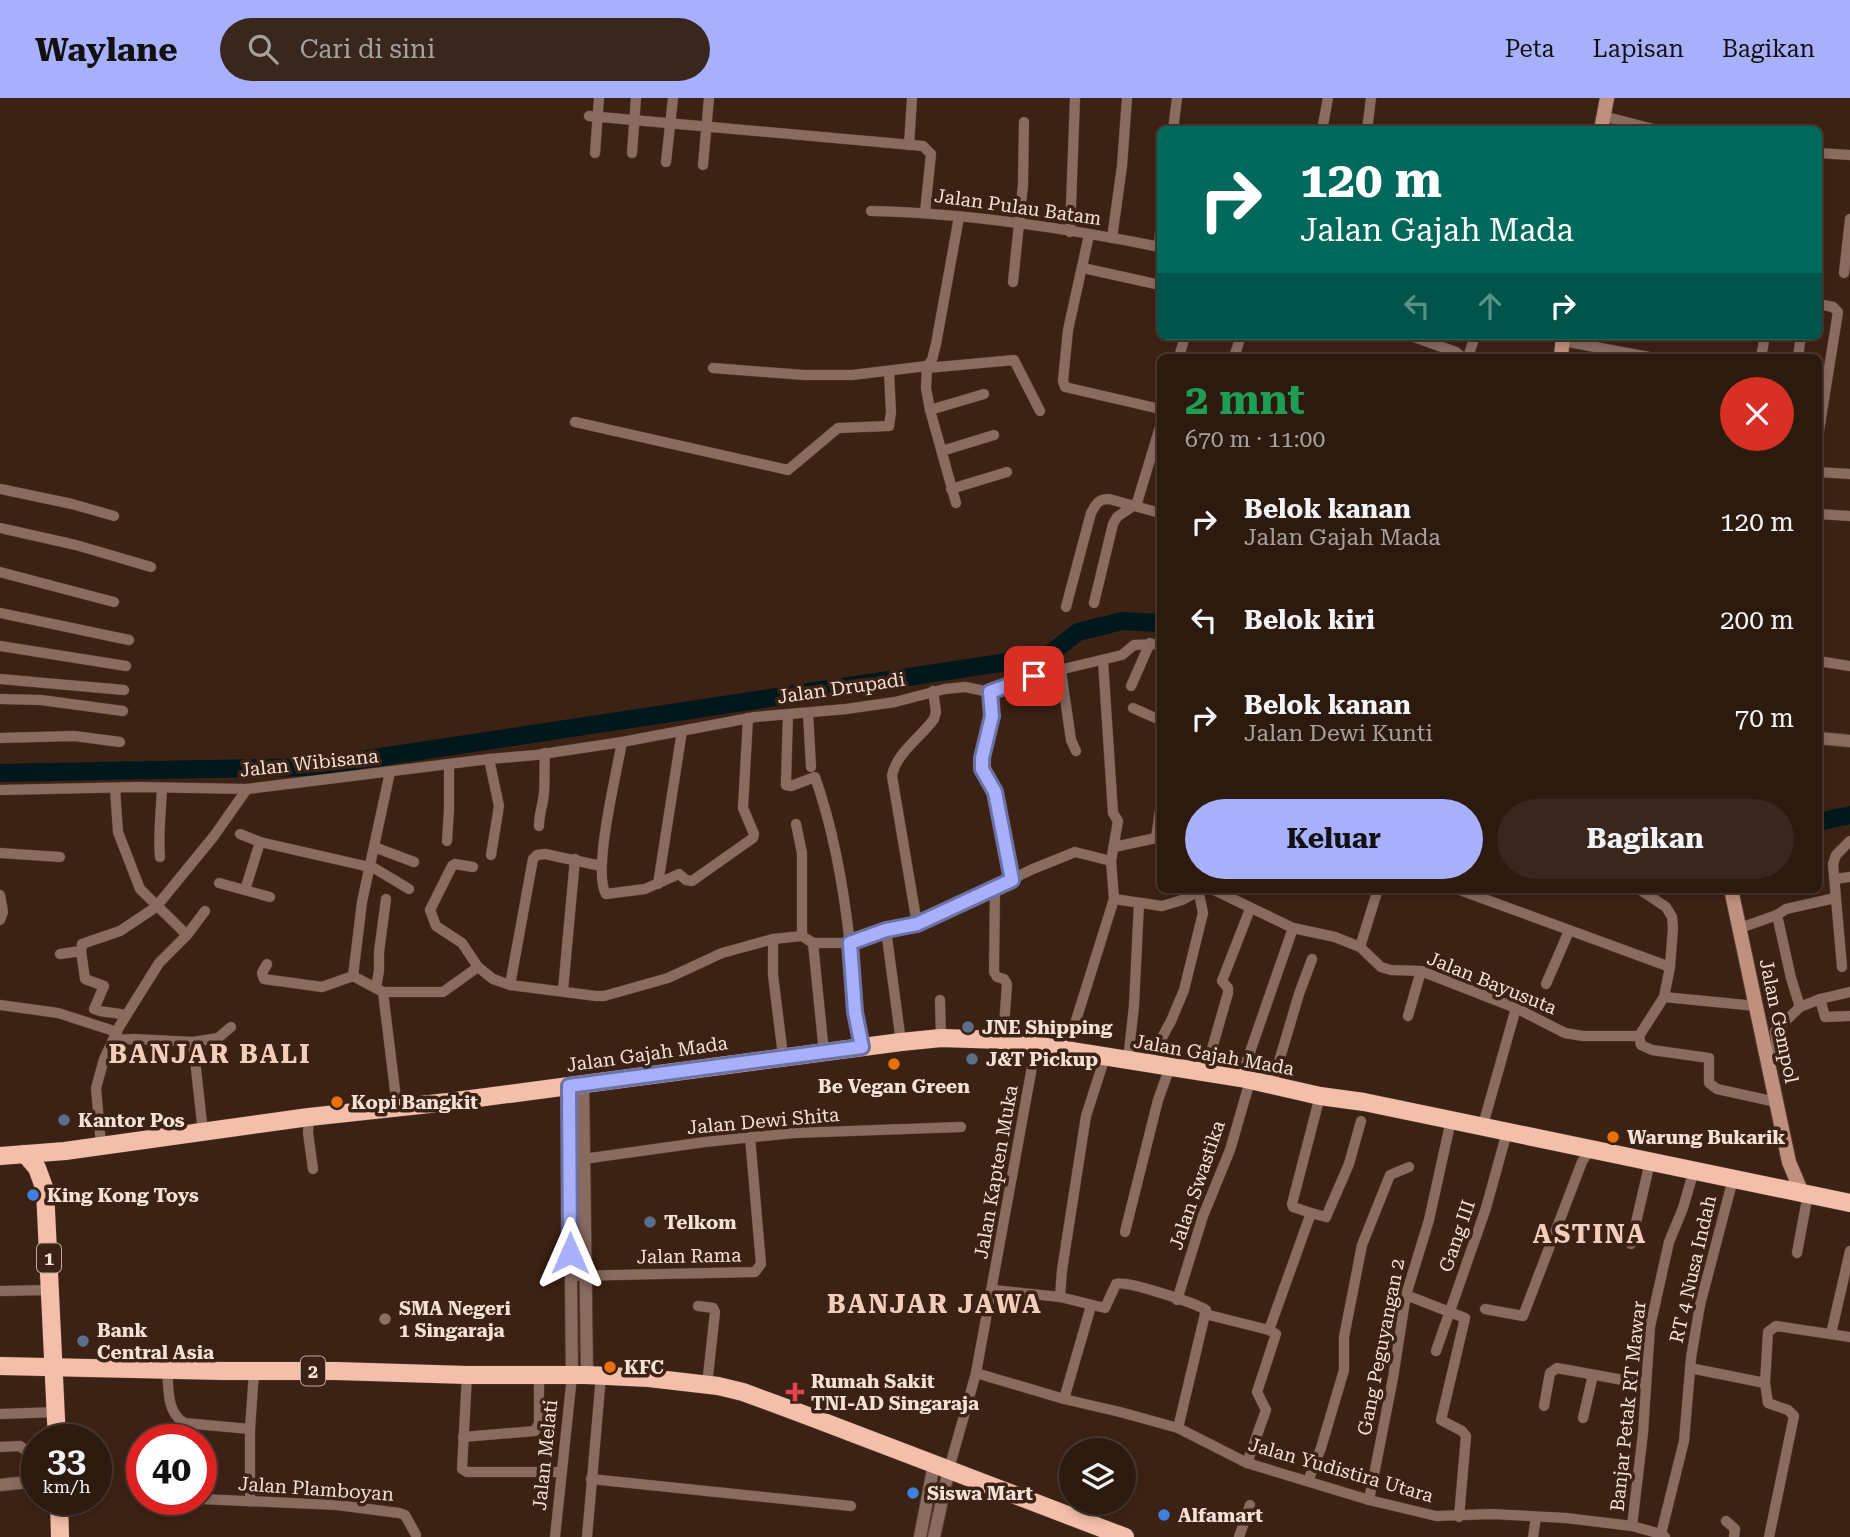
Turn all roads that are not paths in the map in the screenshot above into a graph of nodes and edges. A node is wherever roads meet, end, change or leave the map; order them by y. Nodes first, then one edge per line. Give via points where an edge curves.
1 (599, 98) edge
2 (636, 98) edge
3 (673, 98) edge
4 (709, 98) edge
5 (912, 98) edge
6 (1075, 98) edge
7 (1127, 98) edge
8 (1177, 98) edge
9 (1328, 98) edge
10 (1371, 98) edge
11 (1607, 98) edge
12 (593, 116) junction
13 (635, 120) junction
14 (1024, 122) dead end
15 (671, 123) junction
16 (1602, 123) edge
17 (706, 126) junction
18 (1174, 126) edge
19 (1323, 126) edge
20 (1368, 126) edge
21 (1626, 126) edge
22 (909, 145) junction
23 (595, 153) dead end
24 (632, 153) dead end
25 (1822, 153) edge
26 (1850, 155) edge
27 (666, 162) dead end
28 (703, 165) dead end
29 (871, 211) dead end
30 (925, 212) junction
31 (959, 217) junction
32 (1850, 219) edge
33 (1020, 223) junction
34 (1070, 232) junction
35 (1089, 235) junction
36 (1112, 238) junction
37 (1157, 246) edge
38 (1083, 268) junction
39 (1844, 273) dead end
40 (1013, 282) dead end
41 (1157, 284) edge
42 (1822, 305) edge
43 (1422, 340) edge
44 (1568, 340) edge
45 (1458, 354) edge
46 (1635, 354) edge
47 (927, 367) junction
48 (713, 368) dead end
49 (889, 372) junction
50 (984, 394) dead end
51 (1157, 408) edge
52 (930, 410) junction
53 (1040, 411) dead end
54 (1822, 411) edge
55 (575, 422) dead end
56 (994, 435) dead end
57 (1157, 436) edge
58 (942, 452) junction
59 (1007, 472) dead end
60 (1822, 472) edge
61 (1850, 474) edge
62 (0, 489) edge
63 (951, 489) junction
64 (956, 503) dead end
65 (1135, 506) junction
66 (1157, 512) edge
67 (1822, 514) edge
68 (114, 516) dead end
69 (1850, 516) edge
70 (0, 528) edge
71 (151, 567) dead end
72 (0, 572) edge
73 (114, 602) dead end
74 (1094, 603) dead end
75 (1066, 607) dead end
76 (0, 613) edge
77 (130, 640) dead end
78 (1155, 643) edge
79 (0, 646) edge
80 (1102, 661) junction
81 (1822, 662) edge
82 (126, 666) dead end
83 (1850, 666) edge
84 (1061, 671) junction
85 (0, 680) edge
86 (1131, 686) dead end
87 (124, 690) dead end
88 (933, 691) junction
89 (990, 692) junction
90 (0, 699) edge
91 (1133, 708) dead end
92 (123, 711) dead end
93 (808, 713) junction
94 (788, 714) junction
95 (748, 718) junction
96 (1157, 719) edge
97 (682, 731) junction
98 (0, 738) edge
99 (1822, 738) edge
100 (1850, 741) edge
101 (120, 742) dead end
102 (622, 742) junction
103 (1076, 751) dead end
104 (545, 753) junction
105 (489, 759) junction
106 (449, 764) junction
107 (811, 767) dead end
108 (390, 772) junction
109 (162, 788) junction
110 (116, 789) junction
111 (247, 789) junction
112 (0, 790) edge
113 (796, 824) dead end
114 (539, 826) dead end
115 (1157, 831) edge
116 (240, 834) dead end
117 (447, 841) dead end
118 (1850, 841) edge
119 (260, 842) junction
120 (374, 847) junction
121 (1114, 847) junction
122 (0, 853) edge
123 (491, 855) dead end
124 (60, 856) dead end
125 (160, 857) dead end
126 (575, 859) junction
127 (1111, 861) junction
128 (414, 862) dead end
129 (601, 866) junction
130 (368, 867) junction
131 (473, 867) dead end
132 (1850, 877) edge
133 (1835, 879) junction
134 (1012, 880) junction
135 (219, 883) dead end
136 (658, 884) junction
137 (995, 887) junction
138 (409, 889) dead end
139 (245, 890) junction
140 (1192, 893) edge
141 (1196, 893) edge
142 (1221, 893) edge
143 (1377, 893) edge
144 (1468, 893) edge
145 (1645, 893) edge
146 (1732, 893) edge
147 (0, 895) edge
148 (270, 897) dead end
149 (1835, 898) junction
150 (386, 899) dead end
151 (1114, 899) junction
152 (1139, 903) junction
153 (156, 907) junction
154 (1250, 909) junction
155 (205, 912) dead end
156 (1777, 915) junction
157 (0, 920) edge
158 (917, 924) junction
159 (1293, 928) junction
160 (1740, 928) junction
161 (886, 930) junction
162 (1569, 931) junction
163 (187, 935) junction
164 (802, 936) junction
165 (773, 939) junction
166 (813, 943) junction
167 (850, 943) junction
168 (1360, 947) junction
169 (81, 951) junction
170 (60, 954) dead end
171 (1312, 959) dead end
172 (267, 964) dead end
173 (478, 967) junction
174 (1670, 967) junction
175 (1842, 967) dead end
176 (1420, 971) junction
177 (353, 976) junction
178 (1546, 984) dead end
179 (510, 985) junction
180 (379, 989) junction
181 (563, 990) junction
182 (1850, 992) edge
183 (1664, 997) junction
184 (1820, 999) junction
185 (940, 1000) dead end
186 (0, 1004) edge
187 (1756, 1006) junction
188 (1800, 1007) junction
189 (1516, 1008) junction
190 (126, 1016) junction
191 (1408, 1016) dead end
192 (1850, 1016) edge
193 (231, 1027) dead end
194 (115, 1036) junction
195 (1639, 1036) junction
196 (942, 1038) junction
197 (1003, 1040) junction
198 (193, 1042) junction
199 (901, 1042) junction
200 (1036, 1045) junction
201 (862, 1047) junction
202 (1067, 1049) junction
203 (824, 1053) junction
204 (783, 1056) junction
205 (1105, 1057) junction
206 (1128, 1060) junction
207 (1768, 1062) junction
208 (1148, 1063) junction
209 (1170, 1068) junction
210 (1205, 1073) junction
211 (1246, 1080) junction
212 (576, 1085) junction
213 (1272, 1085) junction
214 (1320, 1096) junction
215 (1776, 1102) junction
216 (397, 1107) junction
217 (309, 1116) junction
218 (1451, 1120) junction
219 (1361, 1121) dead end
220 (1483, 1125) junction
221 (961, 1127) dead end
222 (203, 1132) junction
223 (1507, 1132) junction
224 (750, 1138) junction
225 (101, 1145) junction
226 (1590, 1149) junction
227 (65, 1151) junction
228 (25, 1154) junction
229 (0, 1156) edge
230 (585, 1159) junction
231 (569, 1161) junction
232 (1789, 1162) junction
233 (1650, 1163) junction
234 (1409, 1167) dead end
235 (313, 1169) dead end
236 (1694, 1170) junction
237 (1732, 1179) junction
238 (1777, 1188) junction
239 (46, 1190) junction
240 (1805, 1194) junction
241 (1850, 1203) edge
242 (1311, 1213) junction
243 (1125, 1232) dead end
244 (1631, 1244) dead end
245 (1850, 1251) edge
246 (1797, 1253) dead end
247 (570, 1276) junction
248 (587, 1276) junction
249 (50, 1290) junction
250 (993, 1290) junction
251 (0, 1291) edge
252 (1406, 1295) junction
253 (1060, 1297) junction
254 (1177, 1300) junction
255 (698, 1306) dead end
256 (1091, 1306) junction
257 (1485, 1309) dead end
258 (1450, 1311) junction
259 (1206, 1312) junction
260 (1273, 1332) junction
261 (1831, 1334) junction
262 (1850, 1338) edge
263 (1436, 1351) dead end
264 (0, 1366) edge
265 (53, 1367) junction
266 (167, 1368) junction
267 (1690, 1368) junction
268 (254, 1372) junction
269 (976, 1373) junction
270 (467, 1375) junction
271 (1593, 1375) junction
272 (540, 1376) junction
273 (587, 1376) junction
274 (1765, 1383) junction
275 (1645, 1384) junction
276 (707, 1385) junction
277 (1064, 1399) junction
278 (1544, 1406) dead end
279 (58, 1412) junction
280 (0, 1414) edge
281 (1583, 1418) dead end
282 (58, 1424) edge
283 (1178, 1428) junction
284 (250, 1429) junction
285 (463, 1437) junction
286 (0, 1447) edge
287 (21, 1447) edge
288 (1247, 1464) junction
289 (941, 1466) junction
290 (560, 1472) junction
291 (591, 1479) junction
292 (1308, 1481) junction
293 (21, 1483) edge
294 (0, 1485) edge
295 (217, 1500) edge
296 (1368, 1500) junction
297 (250, 1501) junction
298 (1250, 1505) dead end
299 (851, 1506) dead end
300 (59, 1515) edge
301 (1459, 1517) junction
302 (1536, 1517) junction
303 (1726, 1521) dead end
304 (1632, 1526) junction
305 (416, 1535) dead end
306 (1663, 1535) edge
307 (60, 1537) edge
308 (555, 1537) edge
309 (587, 1537) edge
310 (920, 1537) edge
311 (934, 1537) edge
312 (1125, 1537) edge
313 (1239, 1537) edge
314 (1533, 1537) edge
315 (1734, 1537) edge
316 (1769, 1537) edge

1 - 12 street
2 - 13 street
3 - 15 street
4 - 17 street
5 - 22 street
6 - 34 street
7 - 36 street
8 - 18 street
9 - 19 street
10 - 20 street
11 - 16 main road
12 - 13 street
12 - 23 street
13 - 15 street
13 - 24 street
14 - 33 street
15 - 17 street
15 - 27 street
16 - 21 street
17 - 22 street
17 - 28 street
22 - 30 street via 923,146 931,153
25 - 26 street
29 - 30 street, Jalan Pulau Batam
30 - 31 street, Jalan Pulau Batam
31 - 33 street, Jalan Pulau Batam
31 - 47 street via 936,344
32 - 39 street
33 - 34 street, Jalan Pulau Batam
33 - 40 street
34 - 35 street, Jalan Pulau Batam
35 - 36 street, Jalan Pulau Batam
35 - 38 street
36 - 37 street, Jalan Pulau Batam
38 - 41 street
38 - 51 street via 1068,330 1065,387
42 - 54 street via 1838,312
43 - 45 street
44 - 46 street
47 - 49 street
47 - 52 street
47 - 53 street via 1014,360
48 - 49 street via 812,375
49 - 55 street via 889,426 838,428 788,470
50 - 52 street
52 - 58 street
56 - 58 street
57 - 65 street
58 - 63 street
59 - 63 street
60 - 61 street
62 - 68 street
63 - 64 street
65 - 66 street
65 - 74 street via 1113,524
65 - 75 street via 1109,499 1096,503
67 - 69 street
70 - 71 street
72 - 73 street
76 - 77 street
78 - 80 street, Jalan Drupadi via 1134,645 1122,655
78 - 86 street
79 - 82 street
80 - 84 street, Jalan Drupadi
80 - 121 street via 1113,813 1118,821
81 - 83 street
84 - 89 street, Jalan Drupadi
84 - 103 street
85 - 87 street
88 - 89 street, Jalan Drupadi via 965,687
88 - 93 street, Jalan Drupadi via 895,702
88 - 158 street via 934,719 901,757 892,776
89 - 134 street via 992,716 982,769 995,792
90 - 92 street
91 - 96 street
93 - 94 street, Jalan Drupadi
93 - 107 street
94 - 95 street, Jalan Drupadi
94 - 167 street via 786,785 815,777 833,840
95 - 97 street, Jalan Drupadi
95 - 136 street via 743,808 753,838 692,881 678,874
97 - 102 street, Jalan Drupadi
97 - 136 street
98 - 101 street via 74,736
99 - 100 street
102 - 104 street, Jalan Drupadi
102 - 129 street
104 - 105 street, Jalan Drupadi
104 - 114 street
105 - 106 street, Jalan Drupadi
105 - 123 street via 499,806
106 - 108 street, Jalan Drupadi
106 - 117 street
108 - 111 street, Jalan Wibisana
108 - 120 street, Jalan Wibisana
109 - 110 street, Jalan Wibisana
109 - 111 street, Jalan Wibisana
109 - 125 street
110 - 112 street, Jalan Wibisana
110 - 153 street via 118,832 140,890
111 - 153 street
113 - 164 street via 802,853
115 - 121 street via 1156,838
116 - 119 street
118 - 133 street via 1833,860
119 - 130 street
119 - 139 street
120 - 128 street
120 - 130 street, Jalan Wibisana
121 - 127 street
122 - 124 street
126 - 129 street
126 - 179 street via 541,853 533,859
126 - 181 street
127 - 134 street via 1075,852
127 - 151 street
129 - 136 street via 606,894
130 - 138 street
130 - 177 street, Jalan Wibisana
131 - 173 street via 453,864 430,914 436,926 462,943
132 - 133 street
133 - 149 street
134 - 137 street
135 - 139 street
137 - 158 street
137 - 197 street via 994,972 1007,985
139 - 148 street
140 - 152 street via 1162,906
141 - 208 street via 1203,913 1184,990
142 - 154 street, Jalan Bayusuta
143 - 168 street
144 - 162 street
145 - 174 street via 1672,917
146 - 160 main road, Jalan Gempol
147 - 157 street
149 - 156 street
149 - 175 street
150 - 180 street
151 - 152 street
151 - 202 street
152 - 206 street
153 - 163 street
153 - 169 street via 120,931 82,944
154 - 159 street, Jalan Bayusuta
154 - 210 street via 1222,981 1228,993
155 - 163 street
156 - 160 street
156 - 188 street
158 - 161 street
159 - 168 street, Jalan Bayusuta
159 - 211 street, Jalan Swastika
160 - 187 main road, Jalan Gempol
161 - 167 street
161 - 199 street
162 - 174 street
162 - 178 street
163 - 190 street via 159,963
164 - 165 street
164 - 166 street
165 - 181 street via 604,996
165 - 204 street
166 - 167 street
166 - 203 street
167 - 201 street
168 - 176 street, Jalan Bayusuta via 1385,969
169 - 170 street
169 - 190 street via 85,979 104,986 94,1009
171 - 213 street
172 - 177 street via 264,979 295,984 322,987
173 - 179 street
173 - 180 street via 443,992
174 - 183 street
176 - 189 street, Jalan Bayusuta
176 - 191 street
177 - 180 street
179 - 181 street
180 - 216 street
182 - 184 street
183 - 187 street
183 - 195 street
184 - 188 street
184 - 192 street via 1825,1017
185 - 196 street
186 - 194 street via 58,1013
187 - 207 main road, Jalan Gempol
188 - 207 street via 1775,1031 1777,1054
189 - 195 street, Jalan Bayusuta via 1573,1035
189 - 220 street
190 - 194 street
193 - 198 street via 218,1038
194 - 198 street
194 - 225 street via 96,1088
195 - 215 street via 1641,1045 1652,1050 1709,1058 1709,1083 1717,1089
196 - 197 highway, Jalan Gajah Mada
196 - 199 highway, Jalan Gajah Mada
197 - 200 highway, Jalan Gajah Mada
198 - 222 street
199 - 201 highway, Jalan Gajah Mada
200 - 202 highway, Jalan Gajah Mada
200 - 250 street, Jalan Kapten Muka
201 - 203 highway, Jalan Gajah Mada
202 - 205 highway, Jalan Gajah Mada
203 - 204 highway, Jalan Gajah Mada
204 - 212 highway, Jalan Gajah Mada
205 - 206 highway, Jalan Gajah Mada
205 - 253 street via 1086,1116
206 - 208 highway, Jalan Gajah Mada
207 - 215 main road, Jalan Gempol
208 - 209 highway, Jalan Gajah Mada
209 - 210 highway, Jalan Gajah Mada
209 - 243 street
210 - 211 highway, Jalan Gajah Mada
211 - 213 highway, Jalan Gajah Mada
211 - 254 street, Jalan Swastika via 1230,1150
212 - 216 highway, Jalan Gajah Mada
212 - 230 street
212 - 231 street
213 - 214 highway, Jalan Gajah Mada
214 - 218 highway, Jalan Gajah Mada
214 - 242 street via 1292,1204
215 - 232 main road, Jalan Gempol
216 - 217 highway, Jalan Gajah Mada
217 - 222 highway, Jalan Gajah Mada
217 - 235 street
218 - 220 highway, Jalan Gajah Mada
218 - 252 street, Gang Peguyangan 2 via 1429,1220
219 - 242 street via 1326,1217
220 - 223 highway, Jalan Gajah Mada
221 - 224 street, Jalan Dewi Shita
222 - 225 highway, Jalan Gajah Mada
223 - 226 highway, Jalan Gajah Mada
223 - 258 street, Gang III
224 - 230 street, Jalan Dewi Shita
224 - 248 street, Jalan Rama via 759,1269
225 - 227 highway, Jalan Gajah Mada
226 - 233 highway, Jalan Gajah Mada
226 - 257 street via 1523,1316
227 - 228 highway, Jalan Gajah Mada
227 - 239 highway via 52,1165
228 - 229 highway, Jalan Gajah Mada
228 - 239 highway, 1
230 - 231 street, Jalan Dewi Shita
230 - 248 street
231 - 247 street
232 - 238 main road
232 - 240 main road, Jalan Gempol
233 - 236 highway, Jalan Gajah Mada
233 - 244 street
234 - 292 street via 1391,1175 1362,1245 1344,1337 1344,1370
236 - 237 highway, Jalan Gajah Mada
236 - 275 street, Banjar Petak RT Mawar via 1669,1242 1650,1327
237 - 238 highway, Jalan Gajah Mada
237 - 267 street, RT 4 Nusa Indah via 1700,1305
238 - 240 highway, Jalan Gajah Mada
239 - 249 highway, 1
240 - 241 highway, Jalan Gajah Mada
240 - 246 street
242 - 260 street
245 - 261 street
247 - 248 street, Jalan Rama
247 - 273 street
248 - 273 street
249 - 251 street
249 - 265 highway, 1
250 - 253 street
250 - 269 street, Jalan Kapten Muka
252 - 258 street
252 - 296 street, Gang Peguyangan 2
253 - 256 street
254 - 256 street via 1119,1282 1105,1308
254 - 259 street
255 - 276 street via 715,1312
256 - 277 street
258 - 263 street, Gang III
258 - 301 street via 1465,1320 1441,1420 1466,1436
259 - 260 street
259 - 283 street
260 - 288 street via 1257,1392 1266,1410
261 - 262 street
261 - 274 street via 1772,1327 1766,1339
264 - 265 highway
265 - 266 highway, 2
265 - 279 highway, 1
266 - 268 highway, 2
266 - 284 street via 171,1407 178,1419
267 - 274 street
267 - 306 street, RT 4 Nusa Indah via 1684,1441
268 - 270 highway, 2
268 - 284 street
269 - 277 street, Jalan Yudistira Utara
269 - 289 street, Jalan Kapten Muka
270 - 272 highway, 2
270 - 285 street
271 - 275 street
271 - 278 street via 1554,1369
271 - 281 street
272 - 273 highway, 2
272 - 285 street via 540,1423 535,1431
273 - 276 highway, 2
273 - 290 street, Jalan Melati
273 - 291 street
274 - 316 street via 1768,1403 1794,1416
275 - 304 street, Banjar Petak RT Mawar
276 - 289 highway, 2 via 743,1392
277 - 283 street, Jalan Yudistira Utara
279 - 280 street
279 - 282 highway, 1
283 - 288 street, Jalan Yudistira Utara
284 - 297 street
285 - 290 street via 464,1472
286 - 287 street
288 - 292 street, Jalan Yudistira Utara
289 - 310 street
289 - 311 street
289 - 312 highway, 2
290 - 308 street, Jalan Melati
291 - 299 street
291 - 309 street
292 - 296 street, Jalan Yudistira Utara
293 - 294 street
295 - 297 street, Jalan Plamboyan
296 - 301 street, Jalan Yudistira Utara
297 - 305 street, Jalan Plamboyan via 399,1513 405,1515
298 - 313 street
300 - 307 highway
301 - 302 street, Jalan Yudistira Utara
302 - 304 street, Jalan Yudistira Utara
302 - 314 street
303 - 315 street via 1735,1529
304 - 306 street, Jalan Yudistira Utara

